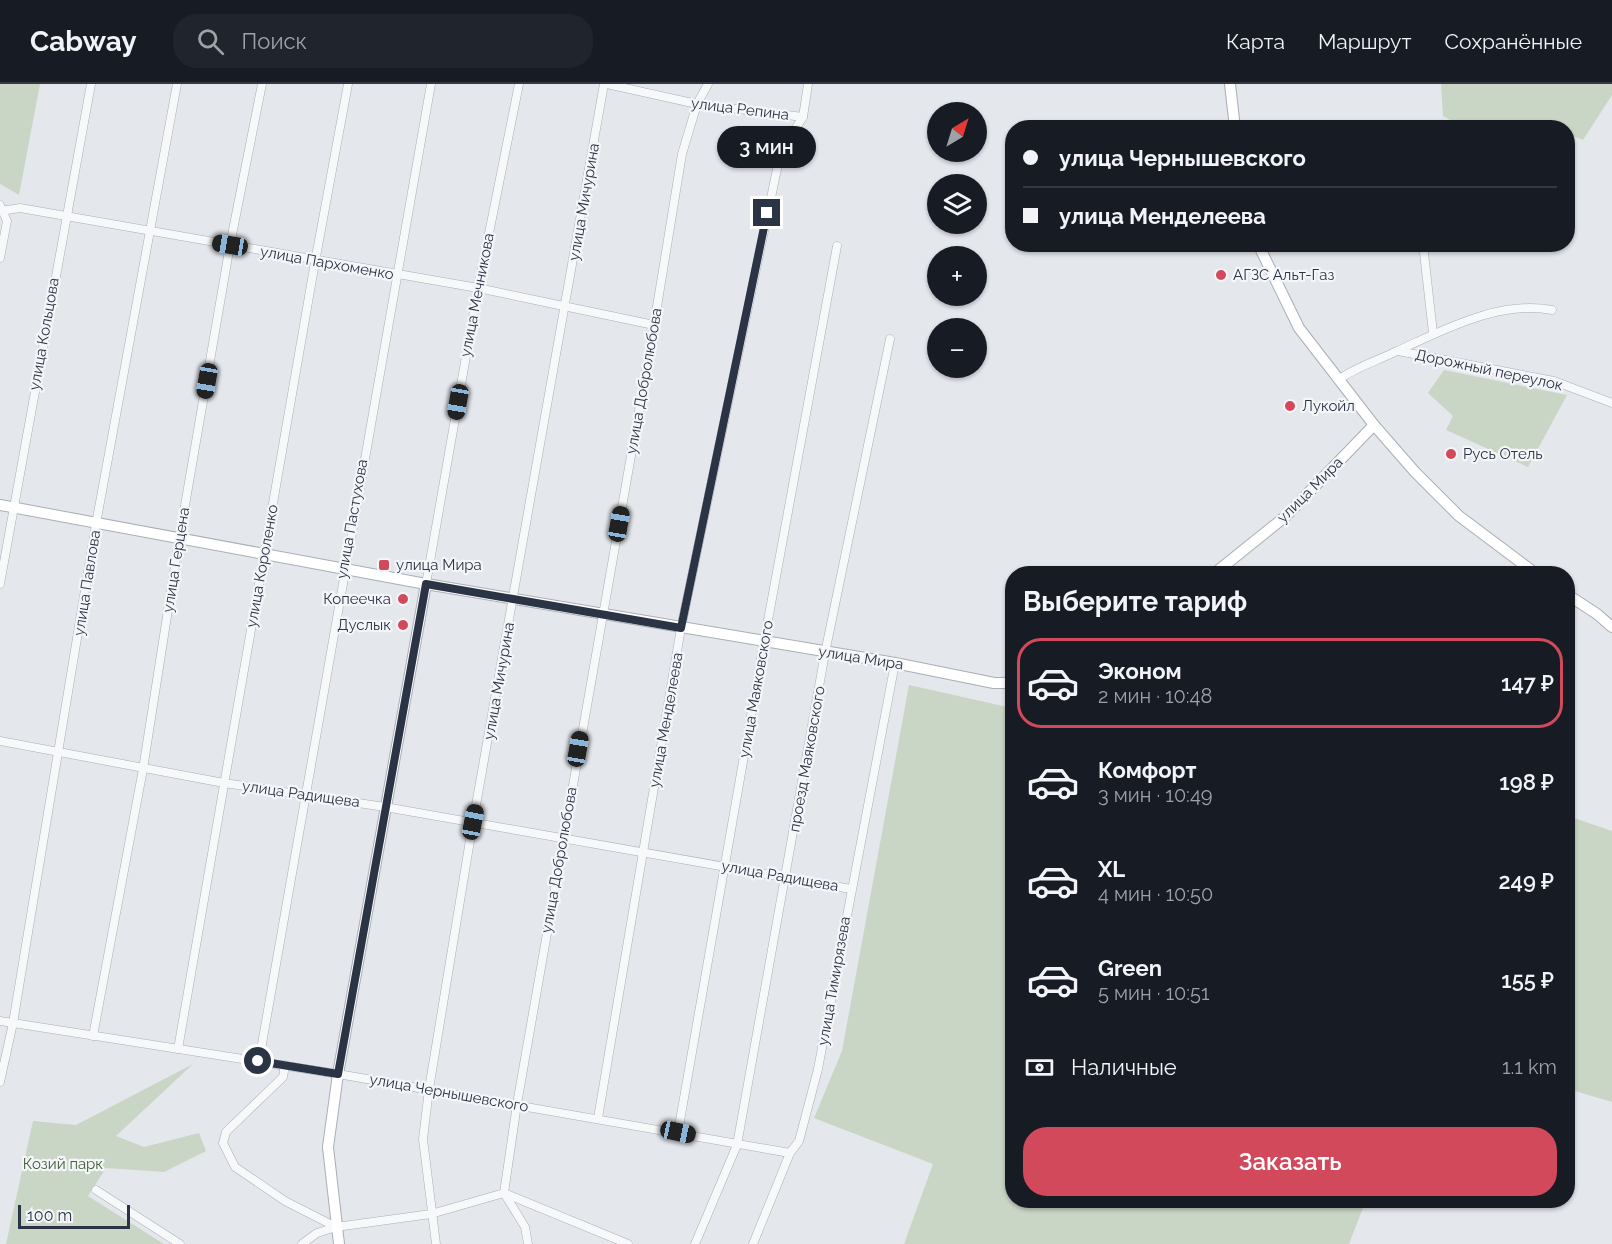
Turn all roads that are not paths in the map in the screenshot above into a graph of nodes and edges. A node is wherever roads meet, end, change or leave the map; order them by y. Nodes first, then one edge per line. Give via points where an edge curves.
1 (91, 84) edge
2 (177, 84) edge
3 (262, 84) edge
4 (348, 84) edge
5 (431, 84) edge
6 (519, 84) edge
7 (606, 84) edge
8 (708, 84) edge
9 (808, 84) edge
10 (1230, 84) edge
11 (698, 105) junction
12 (803, 117) junction
13 (1234, 120) edge
14 (1, 209) edge
15 (65, 217) junction
16 (148, 232) junction
17 (230, 245) junction
18 (837, 246) dead end
19 (1262, 252) edge
20 (1424, 252) edge
21 (0, 258) edge
22 (315, 261) junction
23 (397, 275) junction
24 (478, 288) junction
25 (565, 307) junction
26 (1552, 310) dead end
27 (654, 325) junction
28 (1433, 333) junction
29 (890, 339) dead end
30 (1398, 351) junction
31 (1338, 380) junction
32 (1612, 403) edge
33 (1374, 425) junction
34 (0, 505) edge
35 (14, 507) junction
36 (96, 524) junction
37 (179, 540) junction
38 (263, 555) junction
39 (1224, 566) edge
40 (1526, 566) edge
41 (343, 569) junction
42 (0, 584) edge
43 (426, 584) junction
44 (514, 599) junction
45 (1575, 599) edge
46 (603, 613) junction
47 (1612, 627) edge
48 (681, 628) junction
49 (764, 642) junction
50 (825, 653) junction
51 (895, 663) junction
52 (1005, 683) edge
53 (0, 741) edge
54 (58, 753) junction
55 (143, 769) junction
56 (224, 783) junction
57 (304, 794) junction
58 (385, 807) junction
59 (473, 822) junction
60 (562, 839) junction
61 (643, 853) junction
62 (726, 866) junction
63 (786, 878) junction
64 (851, 889) junction
65 (0, 1021) edge
66 (13, 1023) junction
67 (93, 1036) junction
68 (178, 1049) junction
69 (258, 1061) junction
70 (285, 1065) junction
71 (338, 1074) junction
72 (0, 1082) edge
73 (429, 1089) junction
74 (517, 1104) junction
75 (598, 1118) junction
76 (678, 1132) junction
77 (737, 1145) junction
78 (790, 1153) junction
79 (96, 1190) dead end
80 (504, 1193) junction
81 (431, 1214) junction
82 (336, 1227) junction
83 (180, 1244) edge
84 (302, 1244) edge
85 (339, 1244) edge
86 (436, 1244) edge
87 (528, 1244) edge
88 (628, 1244) edge
89 (695, 1244) edge
90 (753, 1244) edge

1 - 15 street, улица Кольцова
2 - 16 street, улица Павлова
3 - 17 street, улица Герцена
4 - 22 street, улица Короленко
5 - 23 street, улица Пастухова
6 - 24 street, улица Мечникова
7 - 11 street, улица Репина
7 - 25 street, улица Мичурина
8 - 11 street, улица Добролюбова
9 - 12 street, улица Менделеева
10 - 13 main road
11 - 12 street, улица Репина
11 - 27 street, улица Добролюбова via 681,154
12 - 48 street, улица Менделеева via 781,150
14 - 15 street, улица Пархоменко via 20,208
14 - 21 street via 7,221
15 - 16 street, улица Пархоменко
15 - 35 street, улица Кольцова
16 - 17 street, улица Пархоменко
16 - 36 street, улица Павлова
17 - 22 street, улица Пархоменко
17 - 37 street, улица Герцена
18 - 49 street, улица Маяковского
19 - 31 main road via 1299,328
20 - 28 street
22 - 23 street, улица Пархоменко
22 - 38 street, улица Короленко
23 - 24 street, улица Пархоменко
23 - 41 street, улица Пастухова
24 - 25 street, улица Пархоменко
24 - 43 street, улица Мечникова
25 - 27 street, улица Пархоменко
25 - 44 street, улица Мичурина
26 - 28 street via 1509,310
27 - 46 street, улица Добролюбова
28 - 30 street
29 - 50 street, проезд Маяковского
30 - 31 street
30 - 32 street, Дорожный переулок via 1554,381
31 - 33 main road
33 - 39 main road, улица Мира via 1286,516
33 - 40 main road via 1459,516
34 - 35 main road, улица Мира
35 - 36 main road, улица Мира
35 - 42 street, улица Кольцова
36 - 37 main road, улица Мира
36 - 54 street, улица Павлова
37 - 38 main road, улица Мира
37 - 55 street, улица Герцена
38 - 41 main road, улица Мира
38 - 56 street, улица Короленко
41 - 43 main road, улица Мира
41 - 57 street, улица Пастухова
43 - 44 main road, улица Мира
43 - 58 main road, улица Мечникова
44 - 46 main road, улица Мира
44 - 59 street, улица Мичурина
45 - 47 main road
46 - 48 main road, улица Мира
46 - 60 street, улица Добролюбова
48 - 49 main road, улица Мира
48 - 61 street, улица Менделеева
49 - 50 main road, улица Мира
49 - 62 street, улица Маяковского
50 - 51 main road, улица Мира
50 - 63 street, проезд Маяковского
51 - 52 main road, улица Мира
51 - 64 street, улица Тимирязева
53 - 54 street, улица Радищева
54 - 55 street, улица Радищева
54 - 66 street, улица Павлова
55 - 56 street, улица Радищева
55 - 67 street, улица Герцена
56 - 57 street, улица Радищева
56 - 68 street, улица Короленко
57 - 58 street, улица Радищева
57 - 69 street, улица Пастухова
58 - 59 street, улица Радищева
58 - 71 main road, улица Мечникова
59 - 60 street, улица Радищева
59 - 73 street, улица Мичурина
60 - 61 street, улица Радищева
60 - 74 street, улица Добролюбова
61 - 62 street, улица Радищева
61 - 75 street, улица Менделеева
62 - 63 street, улица Радищева
62 - 76 street, улица Маяковского
63 - 64 street, улица Радищева
63 - 77 street, проезд Маяковского
64 - 78 street, улица Тимирязева via 818,1069 799,1141
65 - 66 street, улица Чернышевского
66 - 67 street, улица Чернышевского
66 - 72 street, улица Павлова
67 - 68 street, улица Чернышевского
68 - 69 street, улица Чернышевского
69 - 70 street, улица Чернышевского
70 - 71 street, улица Чернышевского
70 - 82 street via 284,1077 226,1132 223,1143 235,1167 285,1201
71 - 73 street, улица Чернышевского
71 - 82 main road, улица Мечникова via 328,1147
73 - 74 street, улица Чернышевского
73 - 81 street, улица Мичурина via 423,1138
74 - 75 street, улица Чернышевского
74 - 80 street, улица Добролюбова
75 - 76 street, улица Чернышевского
76 - 77 street, улица Чернышевского
77 - 78 street, улица Чернышевского
77 - 89 street
78 - 90 street, улица Тимирязева
79 - 83 street
80 - 81 street
80 - 87 street via 525,1227
80 - 88 street
81 - 82 street
81 - 86 street, улица Мичурина
82 - 84 street via 317,1233
82 - 85 main road, улица Мечникова

